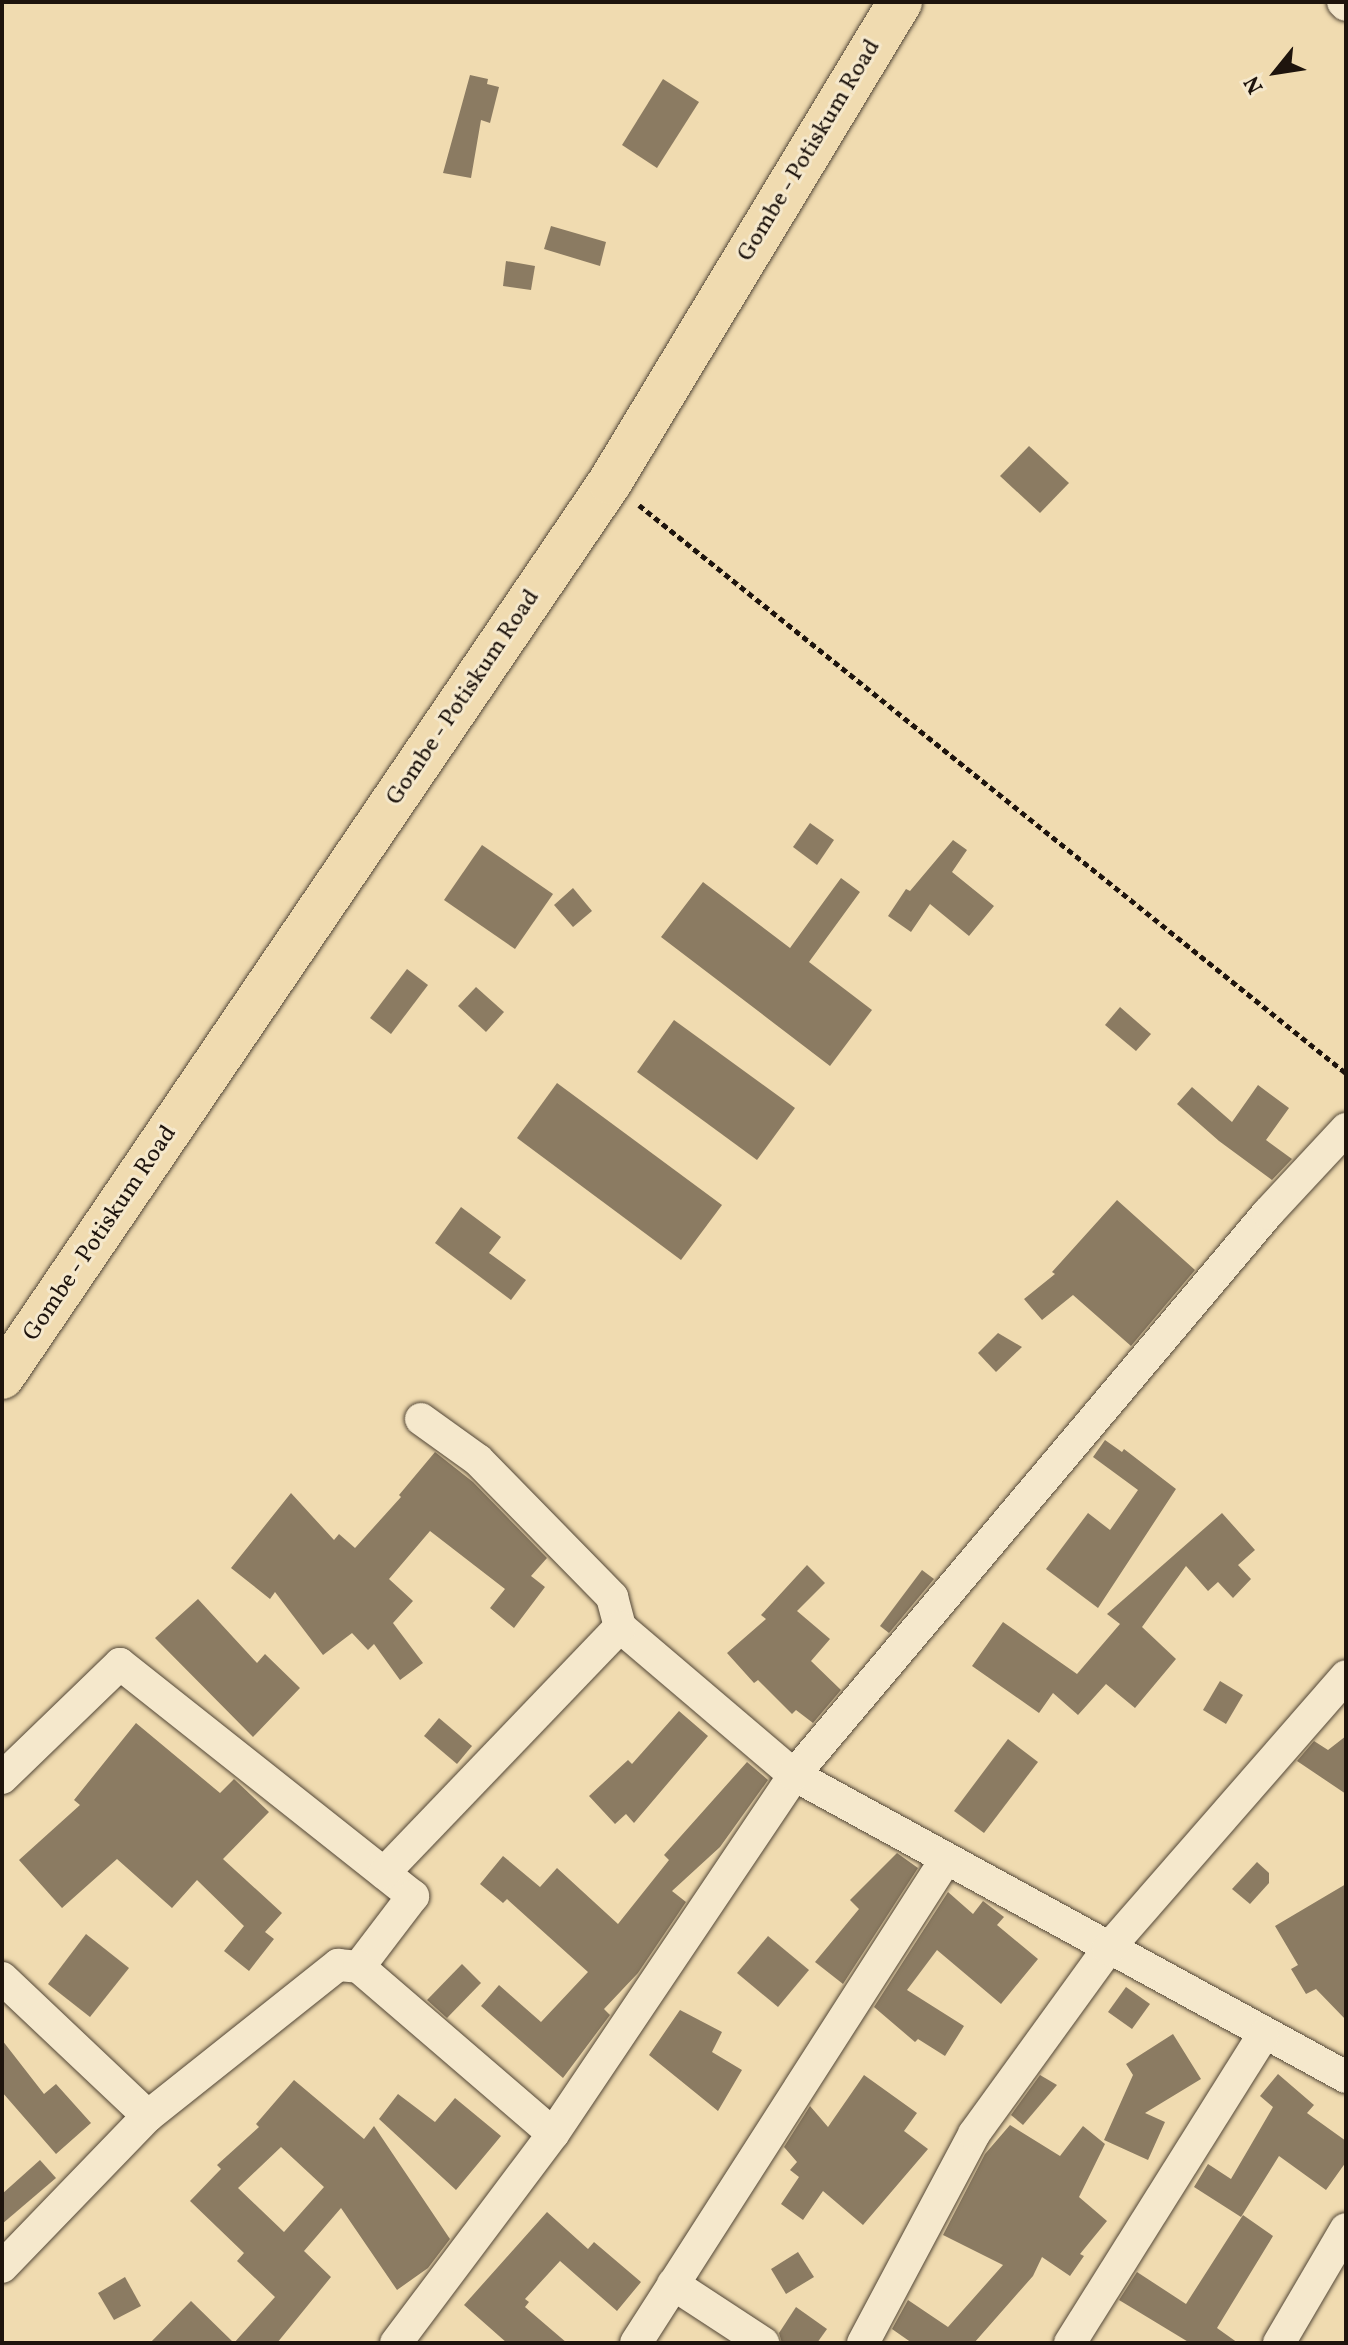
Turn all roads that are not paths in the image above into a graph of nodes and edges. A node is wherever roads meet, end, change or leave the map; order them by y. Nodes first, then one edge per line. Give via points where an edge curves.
1 (900, 2) edge
2 (1346, 1129) edge
3 (2, 1377) edge
4 (421, 1419) dead end
5 (620, 1627) junction
6 (1346, 1676) edge
7 (794, 1775) junction
8 (2, 1778) edge
9 (946, 1859) junction
10 (384, 1873) junction
11 (1108, 1949) junction
12 (359, 1967) junction
13 (2, 1978) edge
14 (1263, 2035) junction
15 (1346, 2077) edge
16 (148, 2116) junction
17 (553, 2134) junction
18 (1346, 2229) edge
19 (2, 2267) edge
20 (673, 2284) junction
21 (396, 2343) edge
22 (636, 2343) edge
23 (763, 2343) edge
24 (863, 2343) edge
25 (1070, 2343) edge
26 (1279, 2343) edge

1 - 3 main road, Gombe - Potiskum Road via 610,482
2 - 7 street via 1268,1213
4 - 5 street via 478,1460 612,1597
5 - 7 street
5 - 10 street
6 - 11 street
7 - 9 street
7 - 17 street
8 - 10 street via 120,1664
9 - 11 street
9 - 20 street
10 - 12 street via 413,1896
11 - 14 street
11 - 24 street via 974,2134
12 - 16 street via 338,1965
12 - 17 street
13 - 16 street
14 - 15 street
14 - 25 street
16 - 19 street
17 - 21 street
18 - 26 street
20 - 22 street
20 - 23 street

